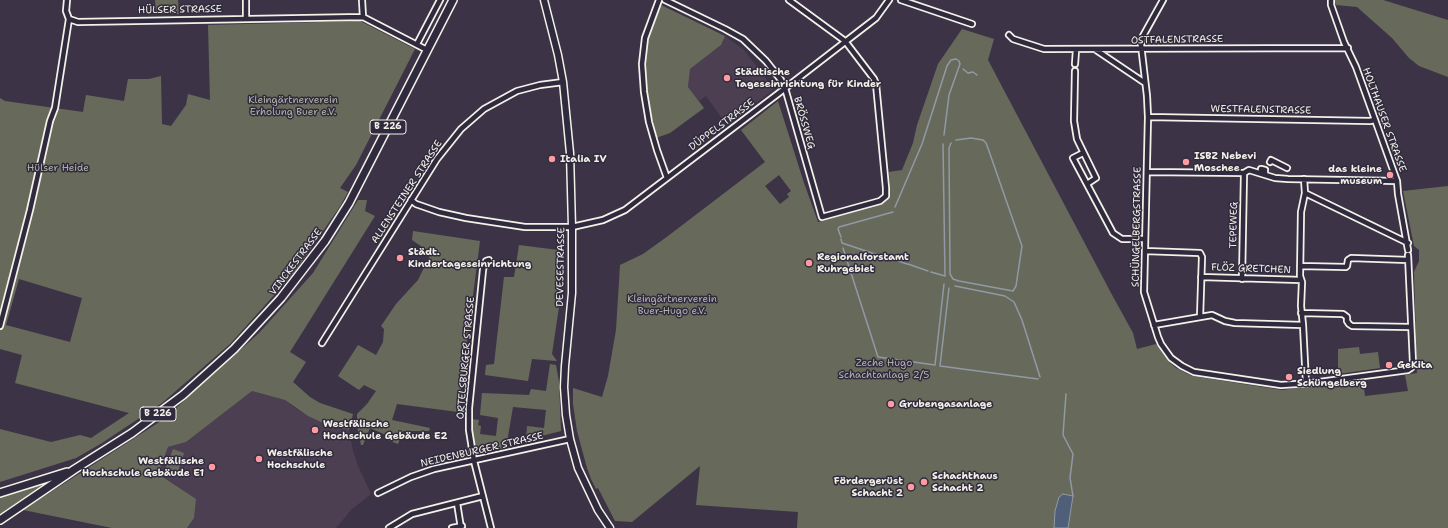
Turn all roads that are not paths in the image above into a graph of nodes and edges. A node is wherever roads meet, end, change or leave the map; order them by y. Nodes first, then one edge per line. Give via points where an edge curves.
1 (67, 0) edge
2 (246, 0) edge
3 (362, 0) edge
4 (440, 0) edge
5 (453, 0) edge
6 (544, 0) edge
7 (659, 0) edge
8 (665, 0) edge
9 (789, 0) edge
10 (889, 0) edge
11 (901, 0) edge
12 (1163, 0) edge
13 (1331, 0) edge
14 (363, 17) junction
15 (246, 18) junction
16 (68, 19) junction
17 (972, 24) dead end
18 (1009, 35) dead end
19 (845, 41) junction
20 (417, 44) junction
21 (1348, 48) junction
22 (427, 50) junction
23 (1076, 50) junction
24 (1096, 50) junction
25 (1141, 50) junction
26 (1075, 64) dead end
27 (1075, 71) dead end
28 (563, 82) junction
29 (1145, 83) junction
30 (785, 88) junction
31 (1148, 116) junction
32 (1374, 120) junction
33 (1083, 153) junction
34 (1270, 162) dead end
35 (1286, 168) dead end
36 (1147, 172) junction
37 (1244, 173) junction
38 (667, 178) junction
39 (1302, 179) junction
40 (1397, 181) junction
41 (1087, 184) junction
42 (1305, 193) junction
43 (411, 200) junction
44 (572, 227) junction
45 (1146, 239) junction
46 (1408, 243) junction
47 (1145, 251) junction
48 (1408, 255) junction
49 (489, 260) dead end
50 (1300, 266) junction
51 (1201, 277) junction
52 (1242, 279) junction
53 (1301, 280) junction
54 (1301, 313) junction
55 (1200, 317) junction
56 (1154, 325) junction
57 (1303, 325) junction
58 (0, 326) edge
59 (1410, 327) junction
60 (322, 343) dead end
61 (1411, 368) joint
62 (1306, 383) junction
63 (570, 439) junction
64 (474, 461) junction
65 (75, 469) junction
66 (0, 493) edge
67 (378, 493) dead end
68 (483, 496) junction
69 (457, 503) junction
70 (0, 520) edge
71 (462, 527) edge
72 (389, 528) edge
73 (452, 528) edge
74 (491, 528) edge
75 (610, 528) edge

1 - 16 street
2 - 15 street
3 - 14 street
4 - 20 street
5 - 22 main road, VINCKESTRASSE / B 226
6 - 28 street, DEVESESTRASSE
7 - 38 street via 646,34 642,64 649,122
8 - 30 street, BRÖSSWEG via 743,39 766,61
9 - 19 street
10 - 19 street, DÜPPELSTRASSE via 876,18
11 - 17 street
12 - 25 street, SCHÜNGELBERGSTRASSE via 1142,39
13 - 21 street, HOLTHAUSER STRASSE
14 - 15 street, HÜLSER STRASSE
14 - 20 street, HÜLSER STRASSE
15 - 16 street, HÜLSER STRASSE via 78,22
16 - 58 street via 55,108
18 - 23 street, OSTFALENSTRASSE via 1013,39 1044,49
19 - 30 street, DÜPPELSTRASSE
19 - 30 street, BRÖSSWEG via 876,84 885,197 822,217
20 - 22 street, HÜLSER STRASSE
21 - 25 street, OSTFALENSTRASSE
21 - 32 street, HOLTHAUSER STRASSE
22 - 65 main road, VINCKESTRASSE / B 226 via 349,203 325,241 281,298 234,349 183,395 132,433
23 - 24 street, OSTFALENSTRASSE
23 - 26 street
24 - 25 street, OSTFALENSTRASSE
24 - 29 street
25 - 29 street, SCHÜNGELBERGSTRASSE
27 - 33 street via 1074,120 1077,139
28 - 43 street, ALLENSTEINER STRASSE via 517,91 477,115 445,148
28 - 44 street, DEVESESTRASSE via 570,153
29 - 31 street, SCHÜNGELBERGSTRASSE
30 - 38 street, DÜPPELSTRASSE
31 - 32 street, WESTFALENSTRASSE
31 - 36 street, SCHÜNGELBERGSTRASSE
32 - 40 street, HOLTHAUSER STRASSE
33 - 41 street via 1096,178
33 - 41 street via 1073,158
34 - 35 street via 1271,160
36 - 37 street
36 - 45 street, SCHÜNGELBERGSTRASSE
37 - 39 street via 1249,170 1264,172 1276,178
37 - 52 street, TEPEWEG
38 - 44 street, DÜPPELSTRASSE via 625,210 603,220
39 - 40 street
39 - 42 street
40 - 46 street, HOLTHAUSER STRASSE
41 - 45 street via 1116,236 1122,239
42 - 46 street
42 - 50 street via 1301,212
43 - 44 street, DÜPPELSTRASSE via 439,212 488,222
43 - 60 street, ALLENSTEINER STRASSE
44 - 63 street, DEVESESTRASSE via 571,300 564,387
45 - 47 street, SCHÜNGELBERGSTRASSE
46 - 48 street, HOLTHAUSER STRASSE
47 - 51 street via 1200,253
47 - 56 street, SCHÜNGELBERGSTRASSE via 1144,292
48 - 50 street via 1351,258 1346,268
48 - 59 street, HOLTHAUSER STRASSE
49 - 64 street, ORTELSBURGER STRASSE via 484,265 469,408 469,430
50 - 53 street
51 - 52 street, FLÖZ GRETCHEN
51 - 55 street
52 - 53 street, FLÖZ GRETCHEN
53 - 54 street
54 - 57 street
54 - 59 street via 1343,314 1352,326
55 - 56 street
55 - 57 street via 1212,315 1235,323
56 - 62 street, SCHÜNGELBERGSTRASSE via 1161,344 1171,358 1194,372 1281,385
57 - 62 street
59 - 61 street, HOLTHAUSER STRASSE
61 - 62 street, SCHÜNGELBERGSTRASSE
63 - 64 street, NEIDENBURGER STRASSE
63 - 75 street, DEVESESTRASSE via 580,472 598,510
64 - 67 street, NEIDENBURGER STRASSE via 434,469
64 - 68 street, ORTELSBURGER STRASSE
65 - 66 main road, VINCKESTRASSE / B 226
65 - 70 main road, VINCKESTRASSE / B 226
68 - 69 street
68 - 74 street, ORTELSBURGER STRASSE
69 - 71 street
69 - 72 street via 412,514
71 - 73 street

